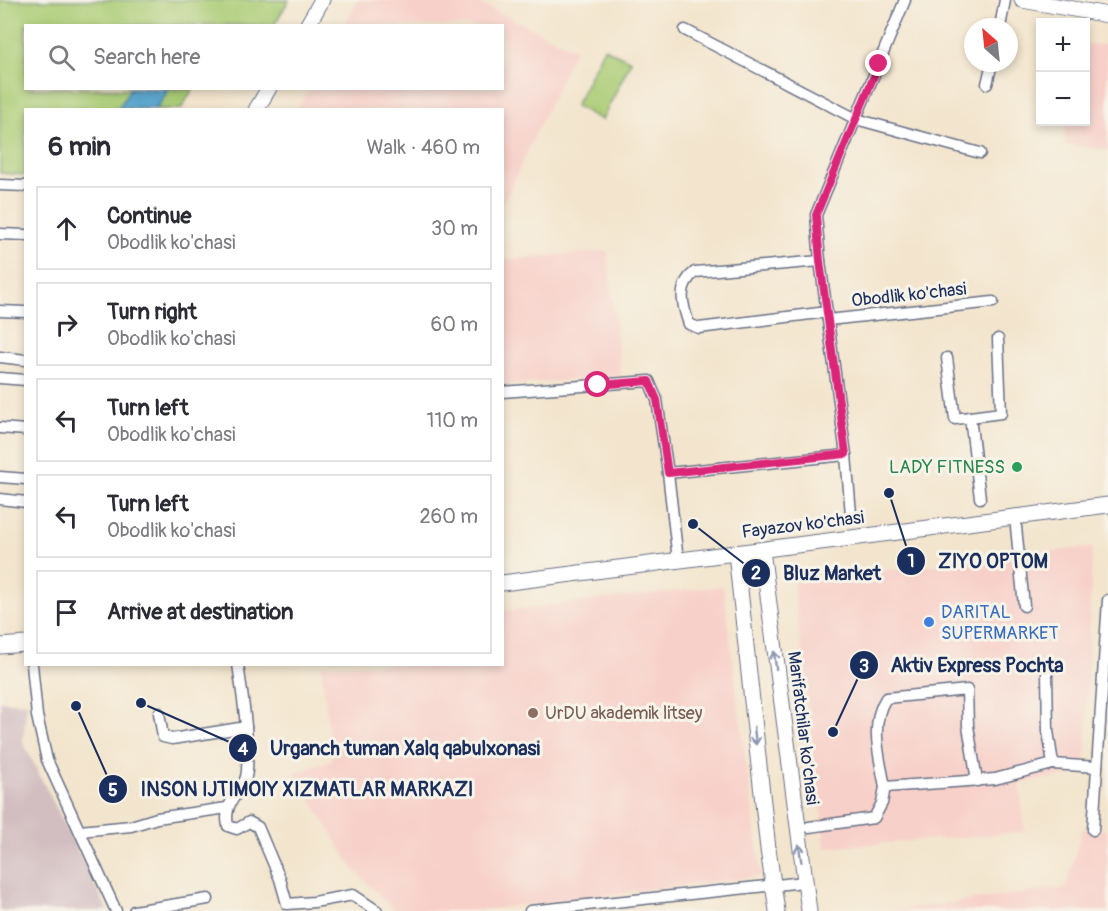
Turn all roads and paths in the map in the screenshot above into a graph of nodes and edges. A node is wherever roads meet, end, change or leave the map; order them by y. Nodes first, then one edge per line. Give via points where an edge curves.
1 (322, 0) edge
2 (905, 0) edge
3 (1005, 0) edge
4 (1022, 0) edge
5 (1108, 15) edge
6 (1002, 18) edge
7 (308, 24) edge
8 (685, 30) dead end
9 (990, 72) edge
10 (987, 84) dead end
11 (268, 90) edge
12 (257, 108) edge
13 (856, 119) junction
14 (980, 153) dead end
15 (0, 185) edge
16 (24, 186) edge
17 (0, 234) edge
18 (24, 235) edge
19 (820, 261) junction
20 (993, 302) dead end
21 (0, 311) edge
22 (24, 312) edge
23 (828, 316) junction
24 (998, 339) dead end
25 (0, 357) edge
26 (947, 358) dead end
27 (24, 360) edge
28 (0, 378) edge
29 (24, 380) edge
30 (504, 392) edge
31 (970, 417) junction
32 (0, 428) edge
33 (24, 430) edge
34 (846, 454) junction
35 (668, 473) junction
36 (0, 477) edge
37 (24, 479) edge
38 (980, 498) dead end
39 (0, 499) edge
40 (24, 502) edge
41 (1108, 505) edge
42 (851, 514) dead end
43 (1015, 517) junction
44 (762, 550) junction
45 (736, 553) junction
46 (678, 560) junction
47 (504, 583) edge
48 (1108, 600) edge
49 (1024, 606) dead end
50 (24, 644) edge
51 (0, 646) edge
52 (32, 666) edge
53 (238, 666) edge
54 (1047, 673) dead end
55 (159, 713) dead end
56 (246, 727) junction
57 (1103, 744) edge
58 (1053, 764) junction
59 (1097, 767) junction
60 (977, 781) junction
61 (885, 787) junction
62 (227, 808) junction
63 (809, 827) dead end
64 (1093, 830) dead end
65 (80, 831) junction
66 (804, 882) junction
67 (773, 885) junction
68 (208, 899) dead end
69 (648, 905) edge
70 (116, 911) edge
71 (134, 911) edge
72 (377, 911) edge
73 (535, 911) edge
74 (777, 911) edge
75 (809, 911) edge

1 - 7 street
2 - 13 street, Obodlik ko'chasi
3 - 6 street
4 - 5 street
8 - 13 street
9 - 10 street
11 - 12 street
13 - 14 street
13 - 19 street, Obodlik ko'chasi via 816,215
15 - 16 street
17 - 18 street
19 - 23 street, Obodlik ko'chasi
19 - 23 street, Obodlik ko'chasi via 695,272 683,286 684,310 689,324 699,328
20 - 23 street, Obodlik ko'chasi
21 - 22 street
23 - 34 street, Obodlik ko'chasi
24 - 31 street via 1001,413
25 - 27 street
26 - 31 street via 955,419
28 - 29 street
30 - 35 street via 649,381 657,400
31 - 38 street
32 - 33 street
34 - 35 street
34 - 42 street, Obodlik ko'chasi
35 - 46 street
36 - 37 street
39 - 40 street
41 - 43 street, Fayazov ko'chasi
43 - 44 street, Fayazov ko'chasi
43 - 49 street
44 - 45 street, Fayazov ko'chasi
66 -> 44 street, Marifatchilar ko'chasi
45 - 46 street, Fayazov ko'chasi
45 -> 67 street
46 - 47 street, Fayazov ko'chasi
48 - 57 street
50 - 51 street
52 - 65 street via 37,716 47,760
53 - 56 street
54 - 58 street
55 - 56 street via 163,737 172,739
56 - 62 street via 247,775
57 - 59 street
58 - 59 street
58 - 60 street
59 - 64 street
60 - 61 street
60 - 61 street via 967,690 886,698 879,709 877,741
61 - 63 street via 874,819
62 - 65 street
62 - 72 street via 228,826 237,829 249,822 258,827 287,904 353,896
65 - 70 street
66 - 67 street
66 - 75 street, Marifatchilar ko'chasi
67 - 69 street
67 - 74 street
68 - 71 street
69 - 73 street

